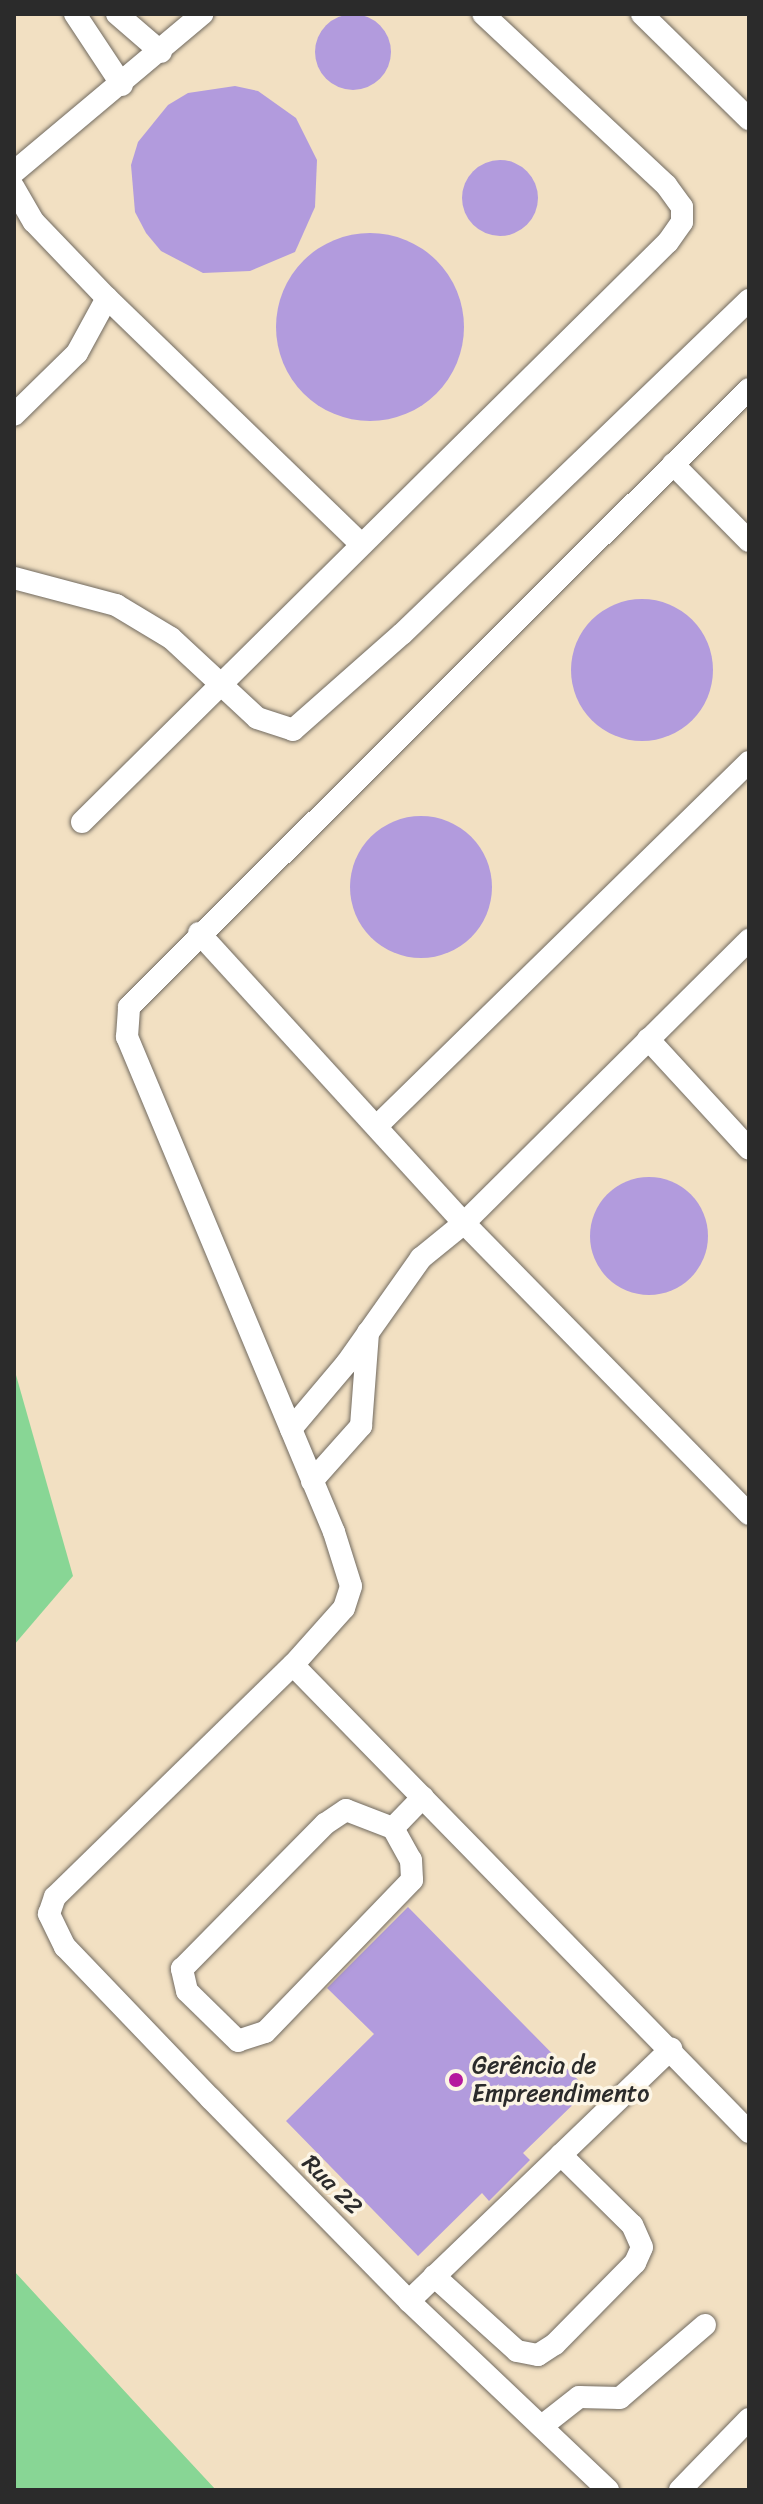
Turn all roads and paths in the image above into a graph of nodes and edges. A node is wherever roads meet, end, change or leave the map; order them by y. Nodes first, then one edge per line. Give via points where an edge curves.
1 (75, 14) edge
2 (117, 14) edge
3 (202, 14) edge
4 (483, 14) edge
5 (642, 14) edge
6 (161, 52) junction
7 (122, 85) junction
8 (749, 119) edge
9 (14, 172) edge
10 (14, 188) edge
11 (107, 298) junction
12 (749, 300) edge
13 (749, 389) edge
14 (14, 415) edge
15 (673, 464) junction
16 (749, 541) edge
17 (361, 544) junction
18 (14, 578) edge
19 (221, 682) junction
20 (749, 762) edge
21 (82, 822) dead end
22 (199, 933) junction
23 (749, 940) edge
24 (648, 1039) junction
25 (378, 1125) junction
26 (749, 1149) edge
27 (464, 1223) junction
28 (368, 1332) junction
29 (291, 1429) junction
30 (312, 1481) junction
31 (749, 1514) edge
32 (293, 1665) junction
33 (423, 1797) junction
34 (393, 1828) junction
35 (671, 2049) junction
36 (749, 2132) edge
37 (561, 2155) junction
38 (434, 2276) junction
39 (409, 2301) junction
40 (705, 2325) dead end
41 (749, 2419) edge
42 (542, 2426) junction
43 (608, 2490) edge
44 (680, 2490) edge

1 - 7 lane
2 - 6 lane
3 - 6 lane
4 - 17 lane via 666,185 682,207 682,222 668,242
5 - 8 lane
6 - 7 lane
7 - 9 lane
10 - 11 lane via 34,222
11 - 14 lane via 77,353
11 - 17 lane
12 - 19 lane via 302,726 282,730 269,725
13 - 15 lane
15 - 16 lane
15 - 22 lane
17 - 19 lane
18 - 19 lane via 116,605 171,638
19 - 21 lane
20 - 25 lane
22 - 25 lane
22 - 29 lane via 135,999 125,1030
23 - 24 lane
24 - 26 lane
24 - 27 lane
25 - 27 lane
27 - 28 lane via 409,1270
27 - 31 lane
28 - 29 lane
28 - 30 lane via 361,1426
29 - 30 lane
30 - 32 lane via 351,1586 344,1608
32 - 33 lane
32 - 39 lane, Rua 22 via 55,1897 49,1920 65,1947
33 - 34 lane
33 - 35 lane
34 - 34 lane via 414,1870 404,1893 265,2032 246,2042 227,2035 183,1983 186,1962 335,1815 356,1811
35 - 36 lane
35 - 37 lane
37 - 38 lane
37 - 38 lane via 632,2225 642,2247 635,2263 555,2344 538,2355 517,2351
38 - 39 lane
39 - 42 lane, Rua 22
40 - 42 lane via 620,2398 579,2397
41 - 44 lane
42 - 43 lane, Rua 22

